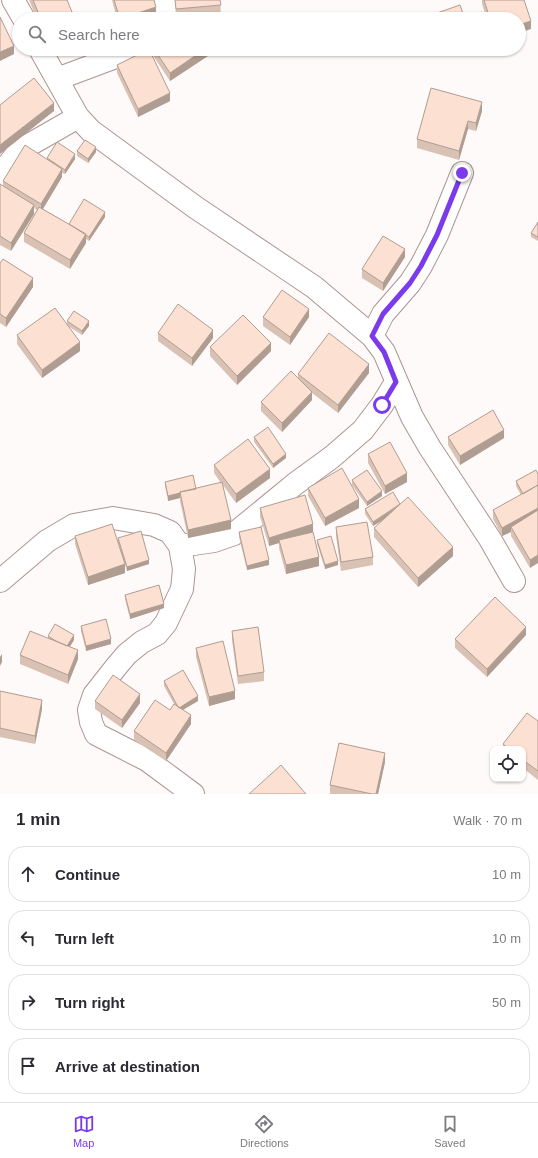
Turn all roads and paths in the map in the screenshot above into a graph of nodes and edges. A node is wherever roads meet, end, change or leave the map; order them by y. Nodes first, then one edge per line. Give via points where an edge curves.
1 (13, 0) edge
2 (164, 0) edge
3 (20, 12) edge
4 (166, 12) edge
5 (44, 56) edge
6 (122, 56) edge
7 (58, 79) junction
8 (78, 117) junction
9 (462, 173) dead end
10 (0, 175) edge
11 (372, 336) junction
12 (396, 382) junction
13 (180, 546) junction
14 (0, 581) edge
15 (514, 581) dead end
16 (193, 794) edge

1 - 3 street
2 - 4 street
5 - 7 street
6 - 7 street
7 - 8 street
8 - 10 street via 29,145 15,156
8 - 11 street via 91,131 195,207 314,287
9 - 11 street via 437,235 421,266 383,314
11 - 12 street via 384,352
12 - 13 street via 363,430 234,534 214,542
12 - 15 street via 430,448 490,539
13 - 14 street via 170,532 154,525 113,518 74,525 47,541
13 - 16 street via 184,569 182,589 166,623 157,634 142,642 116,667 94,695 89,710 96,734 147,760

